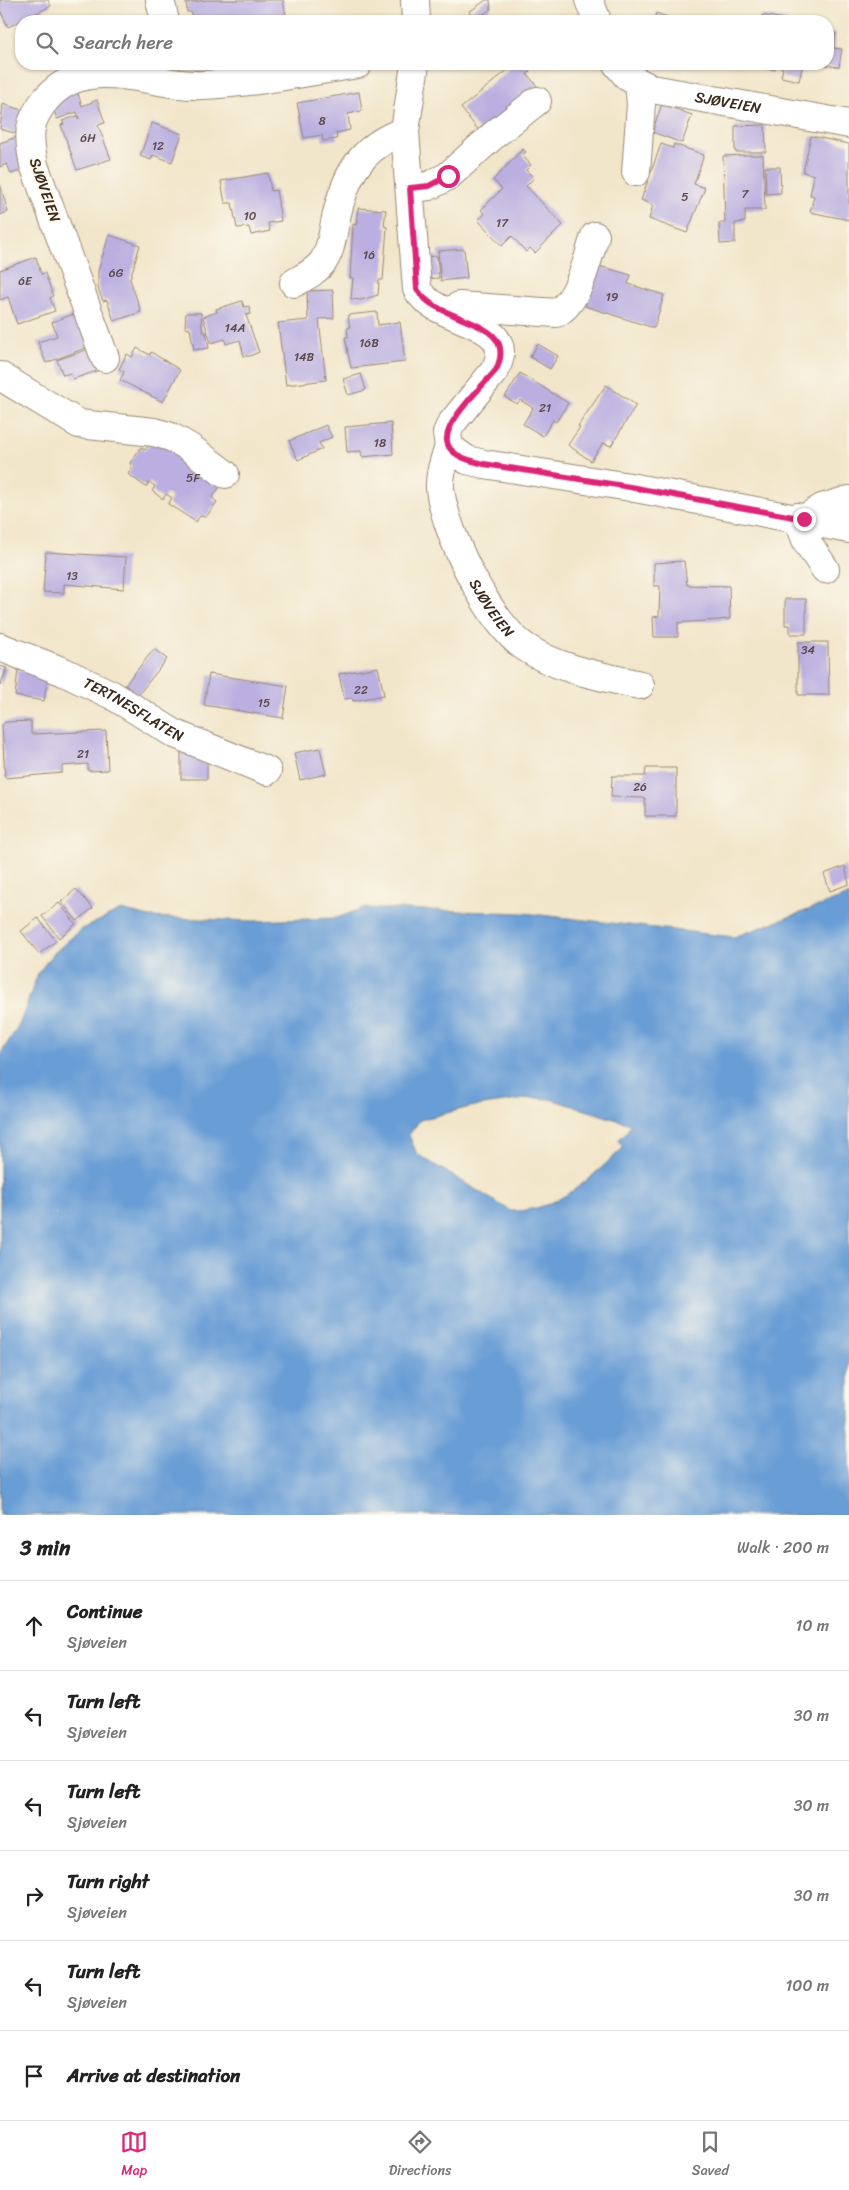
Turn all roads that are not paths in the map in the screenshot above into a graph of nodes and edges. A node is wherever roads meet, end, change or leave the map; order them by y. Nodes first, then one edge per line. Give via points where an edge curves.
1 (160, 0) edge
2 (415, 0) edge
3 (589, 0) edge
4 (164, 15) edge
5 (416, 15) edge
6 (595, 15) edge
7 (318, 70) edge
8 (414, 70) edge
9 (623, 70) edge
10 (169, 72) edge
11 (638, 84) junction
12 (537, 101) dead end
13 (849, 124) edge
14 (405, 131) junction
15 (636, 172) dead end
16 (410, 188) junction
17 (595, 236) dead end
18 (294, 283) dead end
19 (447, 314) junction
20 (105, 358) dead end
21 (0, 376) edge
22 (449, 447) junction
23 (225, 474) dead end
24 (848, 501) edge
25 (800, 518) junction
26 (849, 529) edge
27 (825, 569) dead end
28 (0, 647) edge
29 (640, 685) dead end
30 (267, 772) dead end

1 - 4 street
2 - 5 street
3 - 6 street
7 - 10 street, SJØVEIEN via 200,85
8 - 14 street, SJØVEIEN
9 - 11 street, SJØVEIEN
10 - 20 street, SJØVEIEN via 82,76 51,94 31,122 29,141 34,164
11 - 13 street, SJØVEIEN via 687,97
11 - 15 street via 641,104
12 - 16 street via 448,176 429,186
14 - 16 street, SJØVEIEN
14 - 18 street via 380,142 354,166 340,195 329,251 310,274
16 - 19 street, SJØVEIEN via 417,289 425,301
17 - 19 street via 574,297 562,310 556,313 459,306
19 - 22 street, SJØVEIEN via 486,330 500,342 501,351 496,370 451,424 447,441
21 - 23 street via 78,424 154,432 171,437
22 - 25 street via 467,460 484,464
22 - 29 street, SJØVEIEN via 440,486 448,522 472,578 510,635 536,654 568,668
24 - 25 street
25 - 26 street
25 - 27 street via 807,542
28 - 30 street, TERTNESFLATEN via 112,695 175,734

